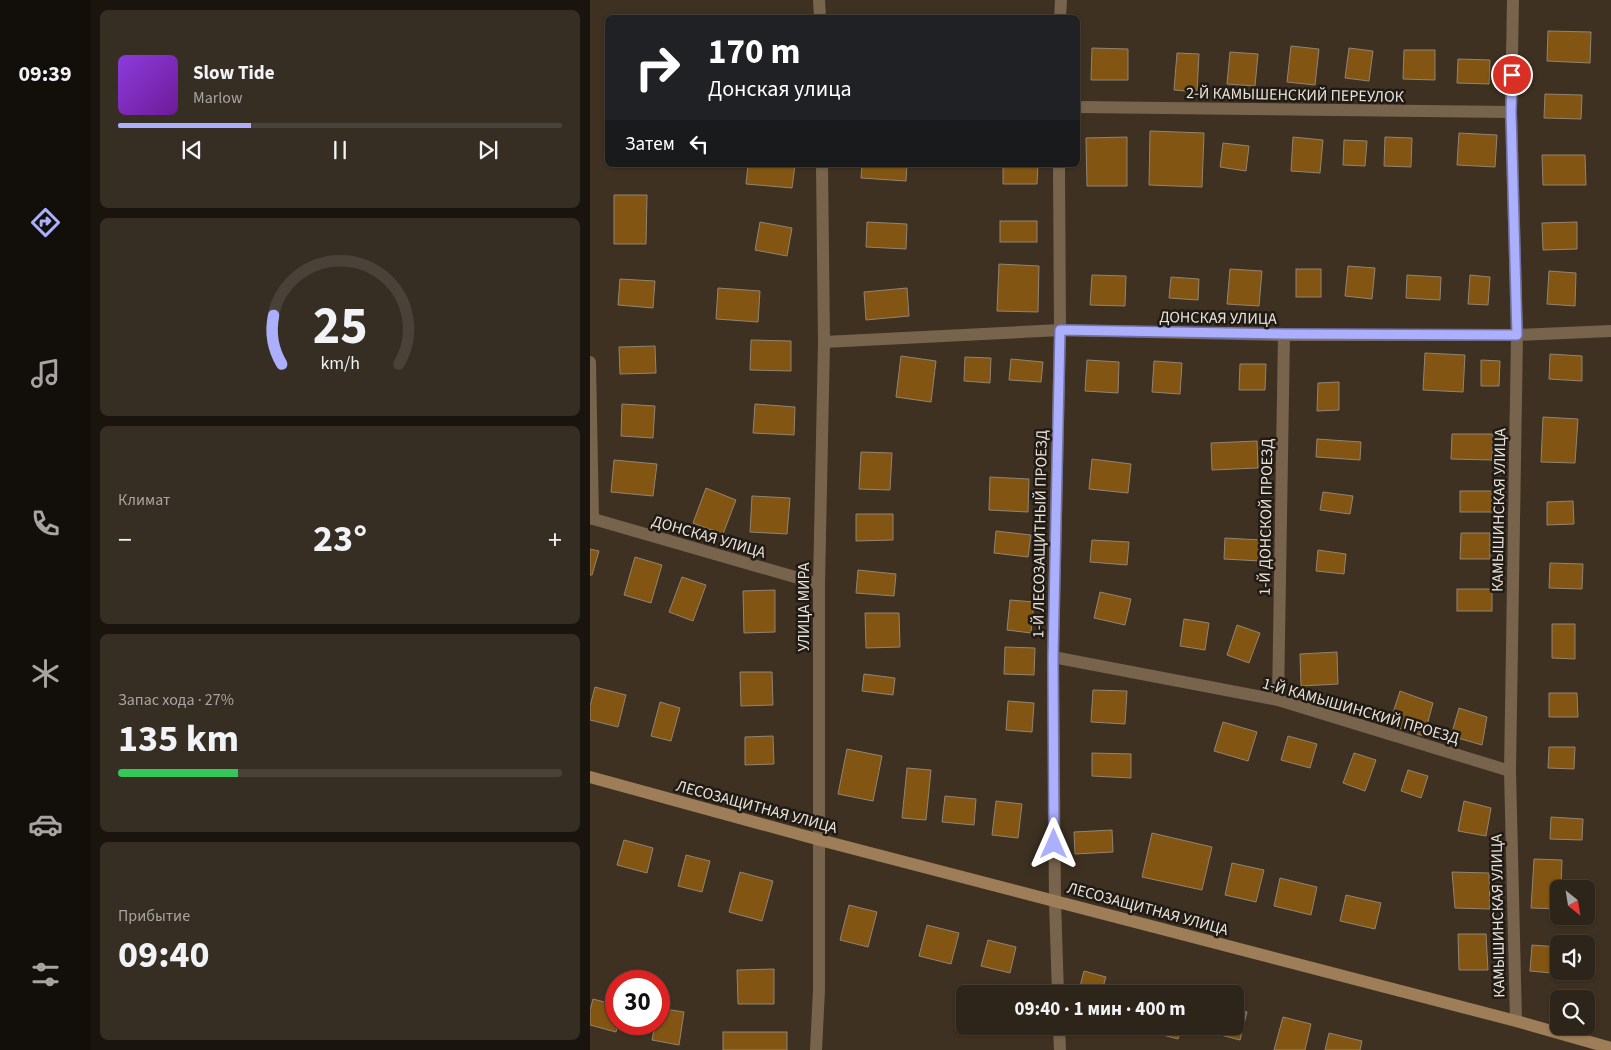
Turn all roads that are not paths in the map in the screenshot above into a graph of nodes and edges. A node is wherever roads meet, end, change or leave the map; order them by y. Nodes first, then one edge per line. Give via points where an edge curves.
1 (819, 0) edge
2 (1060, 0) edge
3 (1513, 0) edge
4 (820, 15) edge
5 (1060, 15) edge
6 (1080, 107) edge
7 (1511, 112) junction
8 (822, 167) edge
9 (1058, 167) edge
10 (1060, 330) junction
11 (1611, 331) edge
12 (1284, 334) junction
13 (1517, 335) junction
14 (824, 342) junction
15 (590, 362) edge
16 (592, 519) edge
17 (819, 584) junction
18 (1053, 657) junction
19 (1278, 700) junction
20 (1510, 771) junction
21 (590, 777) edge
22 (820, 840) junction
23 (1054, 901) junction
24 (1058, 985) edge
25 (1516, 1020) junction
26 (1059, 1035) edge
27 (1611, 1048) edge
28 (816, 1050) edge
29 (1060, 1050) edge

1 - 4 street
2 - 5 street
3 - 7 street, КАМЫШИНСКАЯ УЛИЦА
6 - 7 street, 2-Й КАМЫШЕНСКИЙ ПЕРЕУЛОК
7 - 13 street, КАМЫШИНСКАЯ УЛИЦА
8 - 14 street, УЛИЦА МИРА
9 - 10 street, 1-Й ЛЕСОЗАЩИТНЫЙ ПРОЕЗД
10 - 12 street, ДОНСКАЯ УЛИЦА
10 - 14 street, ДОНСКАЯ УЛИЦА
10 - 18 street, 1-Й ЛЕСОЗАЩИТНЫЙ ПРОЕЗД
11 - 13 street, ДОНСКАЯ УЛИЦА
12 - 13 street, ДОНСКАЯ УЛИЦА
12 - 19 street, 1-Й ДОНСКОЙ ПРОЕЗД
13 - 20 street, КАМЫШИНСКАЯ УЛИЦА
14 - 17 street, УЛИЦА МИРА
15 - 16 street
16 - 17 street, ДОНСКАЯ УЛИЦА
17 - 22 street, УЛИЦА МИРА
18 - 19 street, 1-Й КАМЫШИНСКИЙ ПРОЕЗД
18 - 23 street, 1-Й ЛЕСОЗАЩИТНЫЙ ПРОЕЗД
19 - 20 street, 1-Й КАМЫШИНСКИЙ ПРОЕЗД
20 - 25 street, КАМЫШИНСКАЯ УЛИЦА
21 - 22 street, ЛЕСОЗАЩИТНАЯ УЛИЦА
22 - 23 street, ЛЕСОЗАЩИТНАЯ УЛИЦА
22 - 28 street, УЛИЦА МИРА
23 - 24 street, 1-Й ЛЕСОЗАЩИТНЫЙ ПРОЕЗД
23 - 25 street, ЛЕСОЗАЩИТНАЯ УЛИЦА
25 - 27 street, ЛЕСОЗАЩИТНАЯ УЛИЦА
26 - 29 street

